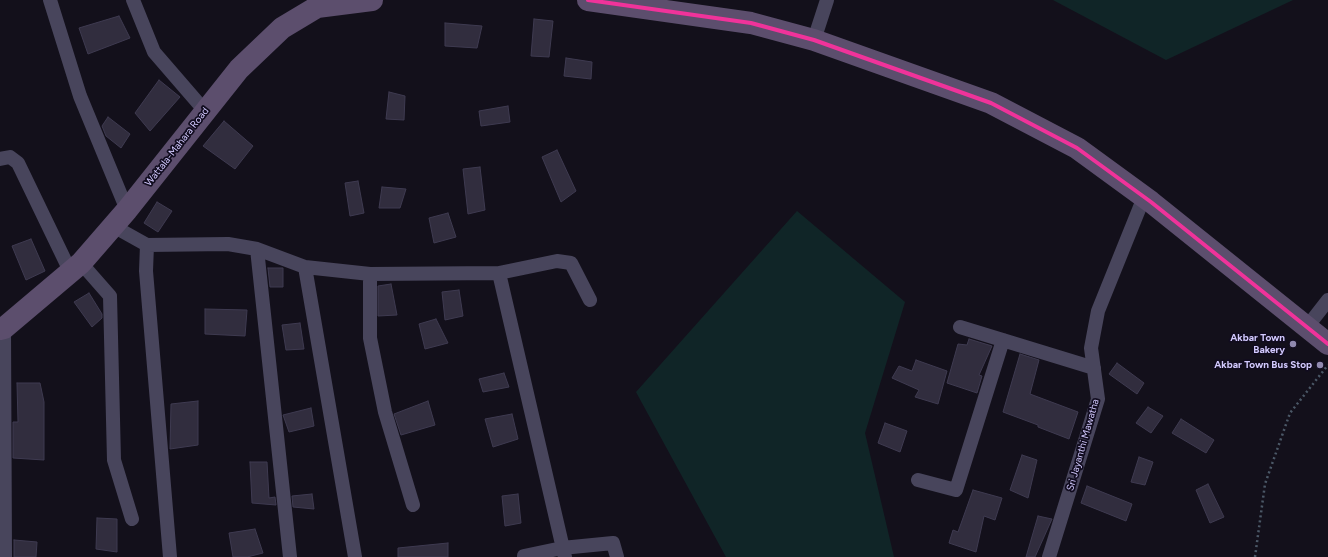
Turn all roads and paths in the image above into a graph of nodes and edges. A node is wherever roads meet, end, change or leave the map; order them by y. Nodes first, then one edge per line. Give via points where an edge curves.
1 (50, 0) edge
2 (133, 0) edge
3 (372, 0) edge
4 (595, 0) edge
5 (828, 0) edge
6 (316, 4) edge
7 (677, 6) edge
8 (814, 40) junction
9 (205, 110) junction
10 (0, 160) edge
11 (1144, 197) junction
12 (127, 210) junction
13 (113, 226) junction
14 (147, 245) junction
15 (257, 249) junction
16 (306, 267) junction
17 (76, 268) junction
18 (499, 273) junction
19 (370, 274) junction
20 (590, 300) dead end
21 (1328, 300) edge
22 (960, 327) dead end
23 (2, 328) edge
24 (1307, 328) junction
25 (1002, 340) junction
26 (1328, 344) edge
27 (1328, 365) edge
28 (1094, 368) junction
29 (918, 480) dead end
30 (413, 505) dead end
31 (132, 519) dead end
32 (564, 552) edge
33 (5, 557) edge
34 (170, 557) edge
35 (290, 557) edge
36 (355, 557) edge
37 (524, 557) edge
38 (617, 557) edge
39 (1049, 557) edge
40 (1254, 557) edge

1 - 12 street via 80,96
2 - 9 street via 154,52
3 - 6 main road, Wattala-Mahara Road
4 - 7 main road
5 - 8 street
6 - 9 main road, Wattala-Mahara Road via 282,28 239,69
7 - 8 main road
8 - 11 main road via 991,103 1077,148
9 - 12 main road, Wattala-Mahara Road
10 - 17 street via 10,157 18,163
11 - 24 main road
11 - 28 street, Sri Jayanthi Mawatha via 1098,311 1091,348
12 - 13 main road, Wattala-Mahara Road
13 - 14 street
13 - 17 main road, Wattala-Mahara Road
14 - 15 street via 228,244
14 - 34 street via 146,271
15 - 16 street
15 - 35 street
16 - 19 street
16 - 36 street
17 - 23 main road, Wattala-Mahara Road
17 - 31 street via 110,296 114,460
18 - 19 street
18 - 20 street via 557,261 571,263
18 - 32 street
19 - 30 street via 370,338 385,412
21 - 24 street
22 - 25 street
23 - 33 street
24 - 26 main road
25 - 28 street
25 - 29 street via 956,490
27 - 40 path via 1290,413 1265,484
28 - 39 street, Sri Jayanthi Mawatha via 1098,399
32 - 37 street
32 - 38 street via 613,543

